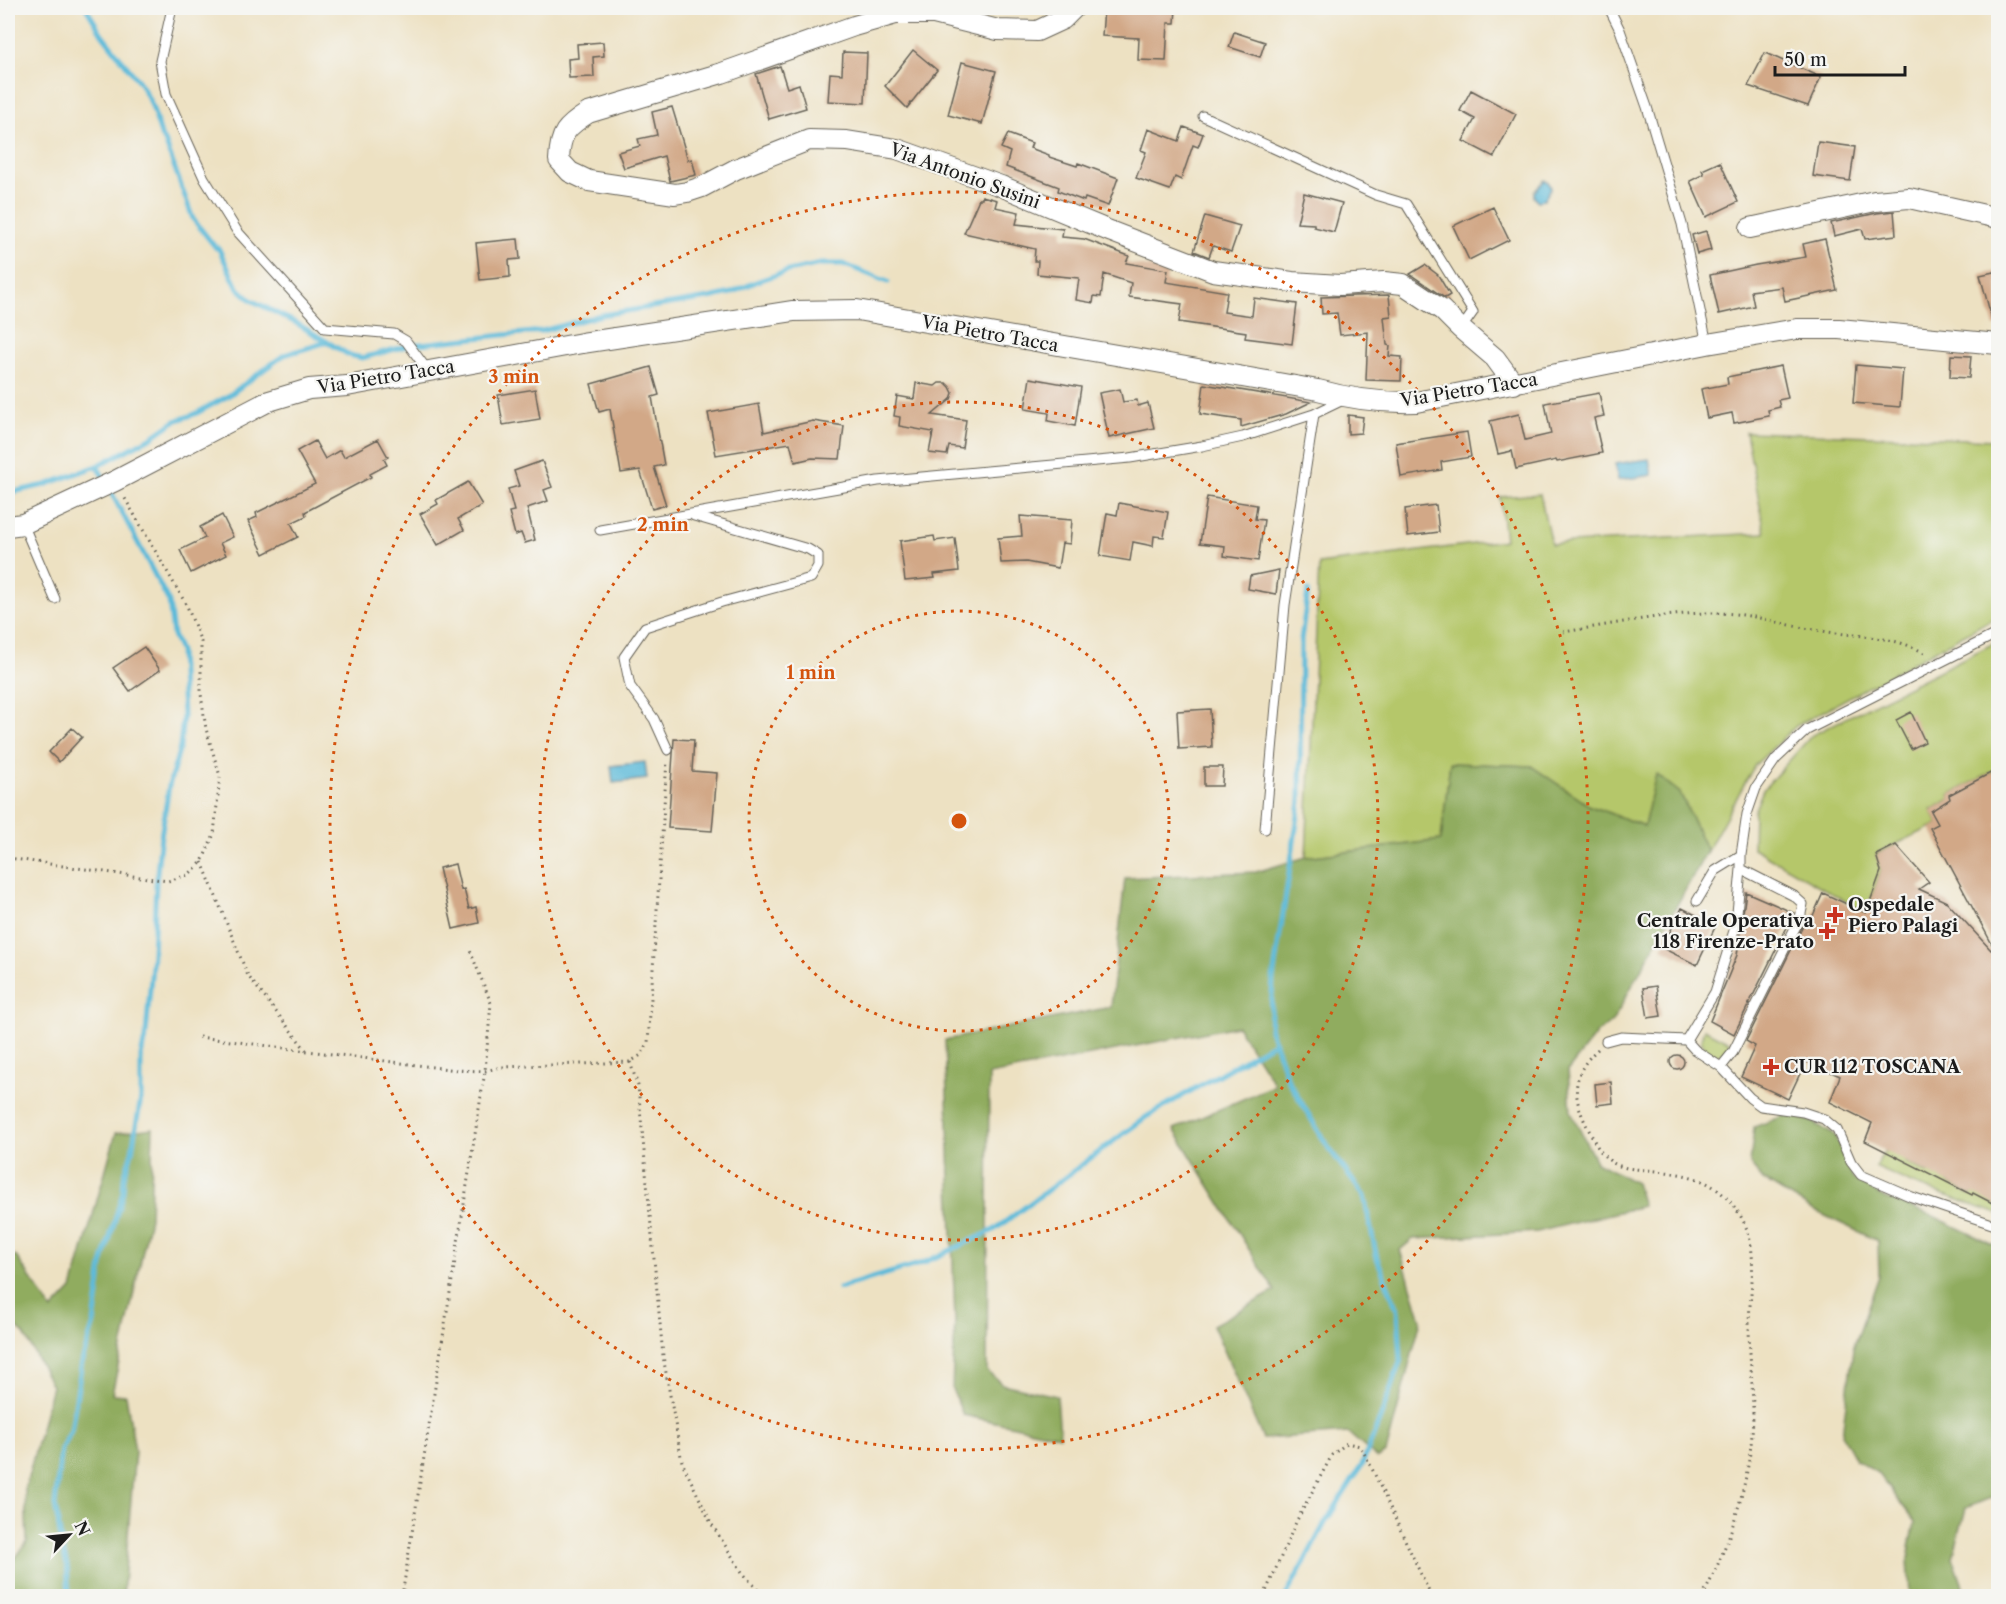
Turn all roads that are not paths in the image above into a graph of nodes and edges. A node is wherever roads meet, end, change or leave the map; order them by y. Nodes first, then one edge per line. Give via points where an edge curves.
1 (172, 8) edge
2 (1074, 8) edge
3 (1609, 8) edge
4 (1203, 116) dead end
5 (1998, 218) edge
6 (1750, 228) dead end
7 (1461, 329) junction
8 (1707, 344) junction
9 (1998, 344) edge
10 (428, 371) junction
11 (1514, 384) junction
12 (1347, 398) junction
13 (1314, 414) junction
14 (692, 515) junction
15 (15, 525) edge
16 (600, 530) dead end
17 (55, 599) dead end
18 (1998, 633) edge
19 (668, 750) road end
20 (1265, 829) dead end
21 (1741, 855) junction
22 (1741, 869) junction
23 (1697, 902) dead end
24 (1686, 1040) junction
25 (1606, 1041) road end
26 (1721, 1067) junction
27 (1998, 1226) edge

1 - 10 lane via 160,61 166,94 204,178 237,231 325,327 394,334 406,341
2 - 7 street, Via Antonio Susini via 1063,19 1037,32 998,30 934,14 896,14 854,26 722,74 588,113 568,125 560,143 559,160 570,172 589,181 675,194 702,187 809,140 897,149 1213,271 1301,283 1403,284 1442,310
3 - 8 lane via 1643,96 1682,224
4 - 7 lane via 1376,195 1406,204 1473,312
5 - 6 street via 1909,198 1875,201
7 - 11 street, Via Antonio Susini via 1495,358
8 - 9 street, Via Pietro Tacca via 1797,329 1839,329
8 - 11 street, Via Pietro Tacca
10 - 12 street, Via Pietro Tacca via 793,311 856,310
10 - 15 street, Via Pietro Tacca via 309,389 269,401 114,481
11 - 12 street, Via Pietro Tacca via 1416,402
12 - 13 lane
13 - 14 lane via 1243,437 1140,457 878,482
13 - 20 lane via 1285,605
14 - 16 lane
14 - 19 lane via 808,549 818,555 818,566 811,578 645,627 624,657 630,686 654,720
15 - 17 lane
18 - 21 lane via 1807,730 1776,759 1756,788 1747,814
21 - 22 lane
21 - 23 lane via 1715,871
22 - 24 lane via 1736,924 1715,992
22 - 26 lane via 1803,904 1800,918 1738,1042
24 - 25 lane via 1621,1037
24 - 26 lane
26 - 27 lane via 1761,1106 1811,1113 1824,1119 1837,1130 1861,1175

